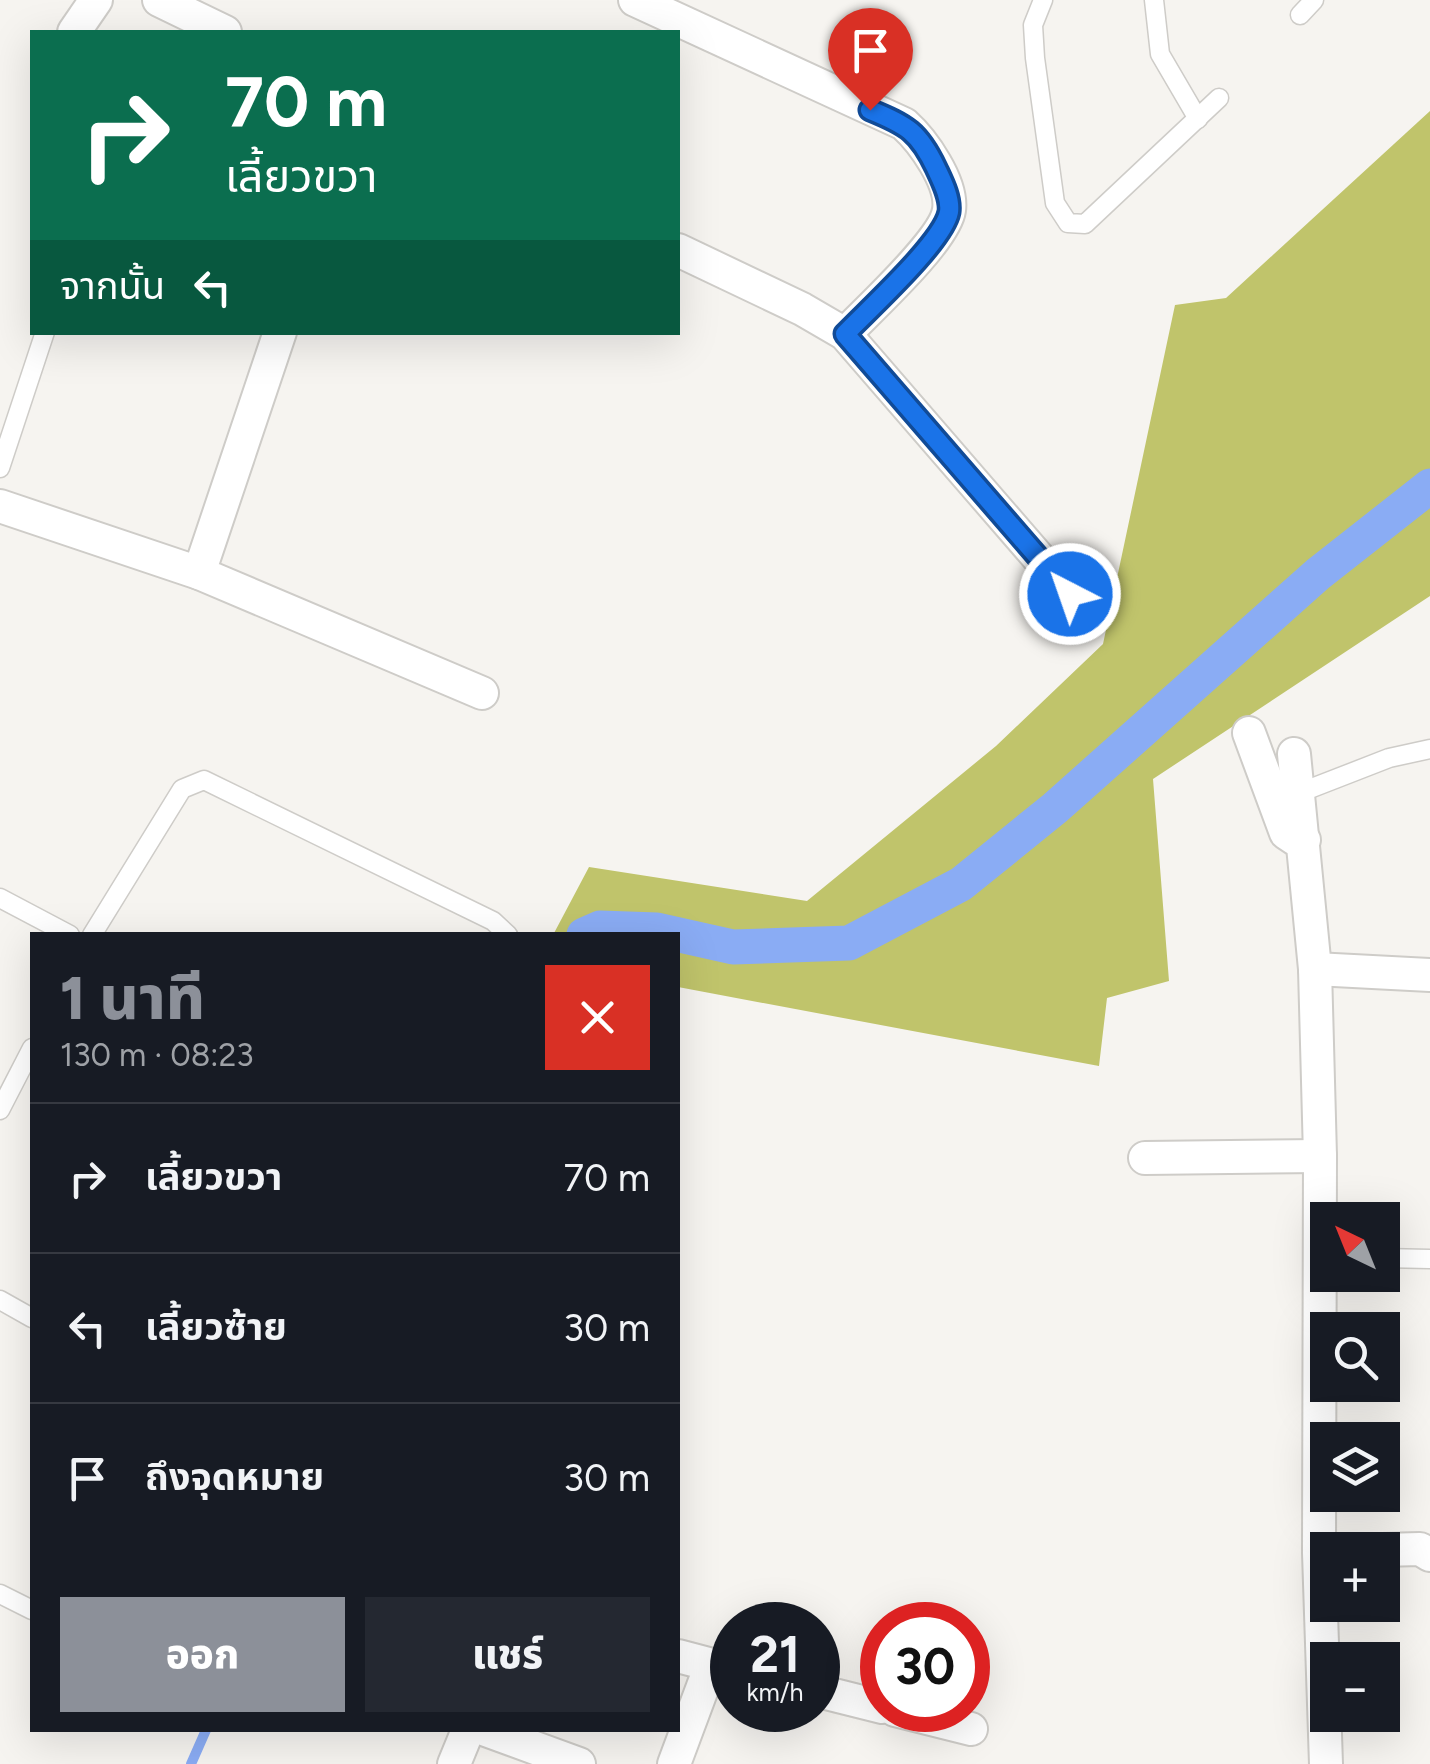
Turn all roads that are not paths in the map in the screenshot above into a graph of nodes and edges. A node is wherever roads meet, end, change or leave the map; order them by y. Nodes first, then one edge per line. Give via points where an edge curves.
1 (96, 0) edge
2 (159, 0) edge
3 (635, 0) edge
4 (1043, 0) edge
5 (1154, 0) edge
6 (1314, 0) edge
7 (1300, 16) dead end
8 (75, 30) edge
9 (222, 30) edge
10 (1220, 98) dead end
11 (1198, 119) junction
12 (680, 251) edge
13 (845, 334) junction
14 (44, 335) edge
15 (279, 335) edge
16 (0, 468) edge
17 (0, 506) edge
18 (199, 573) junction
19 (1070, 594) dead end
20 (482, 693) dead end
21 (1249, 733) dead end
22 (1430, 749) edge
23 (1294, 754) dead end
24 (1299, 793) junction
25 (1304, 840) junction
26 (0, 898) edge
27 (64, 932) edge
28 (94, 932) edge
29 (505, 932) edge
30 (1315, 969) junction
31 (1430, 975) edge
32 (30, 1052) edge
33 (0, 1110) edge
34 (1320, 1156) junction
35 (1146, 1158) dead end
36 (1322, 1202) edge
37 (1400, 1258) edge
38 (1430, 1259) edge
39 (1324, 1292) edge
40 (0, 1300) edge
41 (30, 1317) edge
42 (1323, 1532) edge
43 (1400, 1550) edge
44 (1430, 1555) edge
45 (0, 1594) edge
46 (30, 1609) edge
47 (1324, 1622) edge
48 (680, 1657) edge
49 (710, 1665) edge
50 (710, 1692) edge
51 (467, 1732) edge
52 (491, 1732) edge
53 (454, 1764) edge
54 (579, 1764) edge
55 (674, 1764) edge
56 (1326, 1764) edge

1 - 8 street
2 - 9 street
3 - 13 street via 904,124 924,142 950,208 941,232
4 - 11 lane via 1033,25 1035,58 1054,203 1068,223 1085,224
5 - 11 lane via 1160,54
6 - 7 lane
10 - 11 lane
12 - 13 street
13 - 19 street
14 - 16 lane
15 - 18 street
17 - 18 street
18 - 20 street
21 - 25 street via 1286,833
22 - 24 lane
23 - 24 street
24 - 25 street
25 - 30 street
26 - 27 lane
28 - 29 lane via 182,789 204,780
30 - 31 street
30 - 34 street
32 - 33 lane
34 - 35 street
34 - 36 street
37 - 38 lane
39 - 42 street
40 - 41 lane
43 - 44 street
45 - 46 lane
47 - 56 street
48 - 49 street
50 - 55 street
51 - 53 street
52 - 54 street

